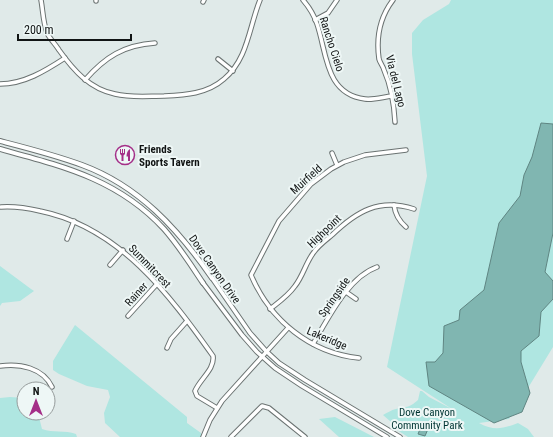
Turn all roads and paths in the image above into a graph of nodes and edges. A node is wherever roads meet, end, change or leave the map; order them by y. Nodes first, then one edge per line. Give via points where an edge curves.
1 (41, 0) edge
2 (260, 0) edge
3 (303, 0) edge
4 (337, 0) edge
5 (393, 0) edge
6 (315, 20) junction
7 (155, 43) dead end
8 (65, 58) junction
9 (218, 58) dead end
10 (233, 71) junction
11 (85, 80) junction
12 (0, 84) edge
13 (392, 96) junction
14 (395, 122) dead end
15 (0, 141) edge
16 (0, 149) edge
17 (406, 150) dead end
18 (332, 153) dead end
19 (338, 165) junction
20 (394, 205) junction
21 (1, 207) dead end
22 (414, 209) dead end
23 (74, 221) junction
24 (406, 227) dead end
25 (67, 239) dead end
26 (123, 250) junction
27 (110, 265) dead end
28 (377, 267) dead end
29 (253, 270) joint
30 (212, 278) joint
31 (203, 283) joint
32 (157, 284) junction
33 (220, 291) junction
34 (346, 292) junction
35 (213, 296) junction
36 (356, 299) dead end
37 (270, 309) junction
38 (128, 316) dead end
39 (187, 321) junction
40 (288, 328) junction
41 (313, 344) junction
42 (167, 348) dead end
43 (266, 351) junction
44 (262, 357) junction
45 (359, 358) dead end
46 (0, 366) edge
47 (49, 381) edge
48 (216, 408) junction
49 (302, 436) edge
50 (203, 437) edge
51 (231, 437) edge
52 (387, 437) edge
53 (400, 437) edge

1 - 8 street via 48,34
2 - 10 street via 246,47
3 - 6 street, Rancho Cielo
4 - 6 street via 328,13
5 - 13 street, Via del Lago via 382,18 379,37 379,60
6 - 13 street, Rancho Cielo via 331,76 341,89 364,99
7 - 11 street via 140,44 117,53 93,70
8 - 11 street
8 - 12 street via 37,75 15,83
9 - 10 street
10 - 11 street via 209,88 198,93 182,95 121,96
13 - 14 street, Via del Lago
15 - 30 street, Dove Canyon Drive via 83,165 107,176 145,200 173,227
16 - 31 street, Dove Canyon Drive via 39,158 84,174 130,200 146,211 167,232
17 - 19 street, Muirfield via 365,155
18 - 19 street
19 - 29 street, Muirfield via 311,184 278,221
20 - 22 street, Highpoint
20 - 24 street via 400,222
20 - 37 street, Highpoint via 366,210 348,220 315,250 295,286
21 - 23 street, Summitcrest via 33,209
23 - 25 street
23 - 26 street, Summitcrest
26 - 27 street
26 - 32 street, Summitcrest
28 - 34 street, Springside via 361,274
29 - 37 street, Lakeridge via 253,280
30 - 33 street, Dove Canyon Drive
31 - 35 street, Dove Canyon Drive
32 - 38 street, Rainer
32 - 39 street, Summitcrest
33 - 35 street
33 - 43 street, Dove Canyon Drive
34 - 36 street
34 - 41 street, Springside
35 - 44 street, Dove Canyon Drive
37 - 40 street, Lakeridge
39 - 42 street via 171,339
39 - 48 street, Summitcrest via 214,360 195,391 197,396
40 - 41 street, Lakeridge
40 - 43 street
41 - 45 street, Lakeridge via 349,358
43 - 44 street
43 - 53 street, Dove Canyon Drive via 305,380
44 - 48 street
44 - 52 street, Dove Canyon Drive via 302,386
46 - 47 street via 18,365 33,369
48 - 50 street
49 - 51 street via 269,408 262,406

